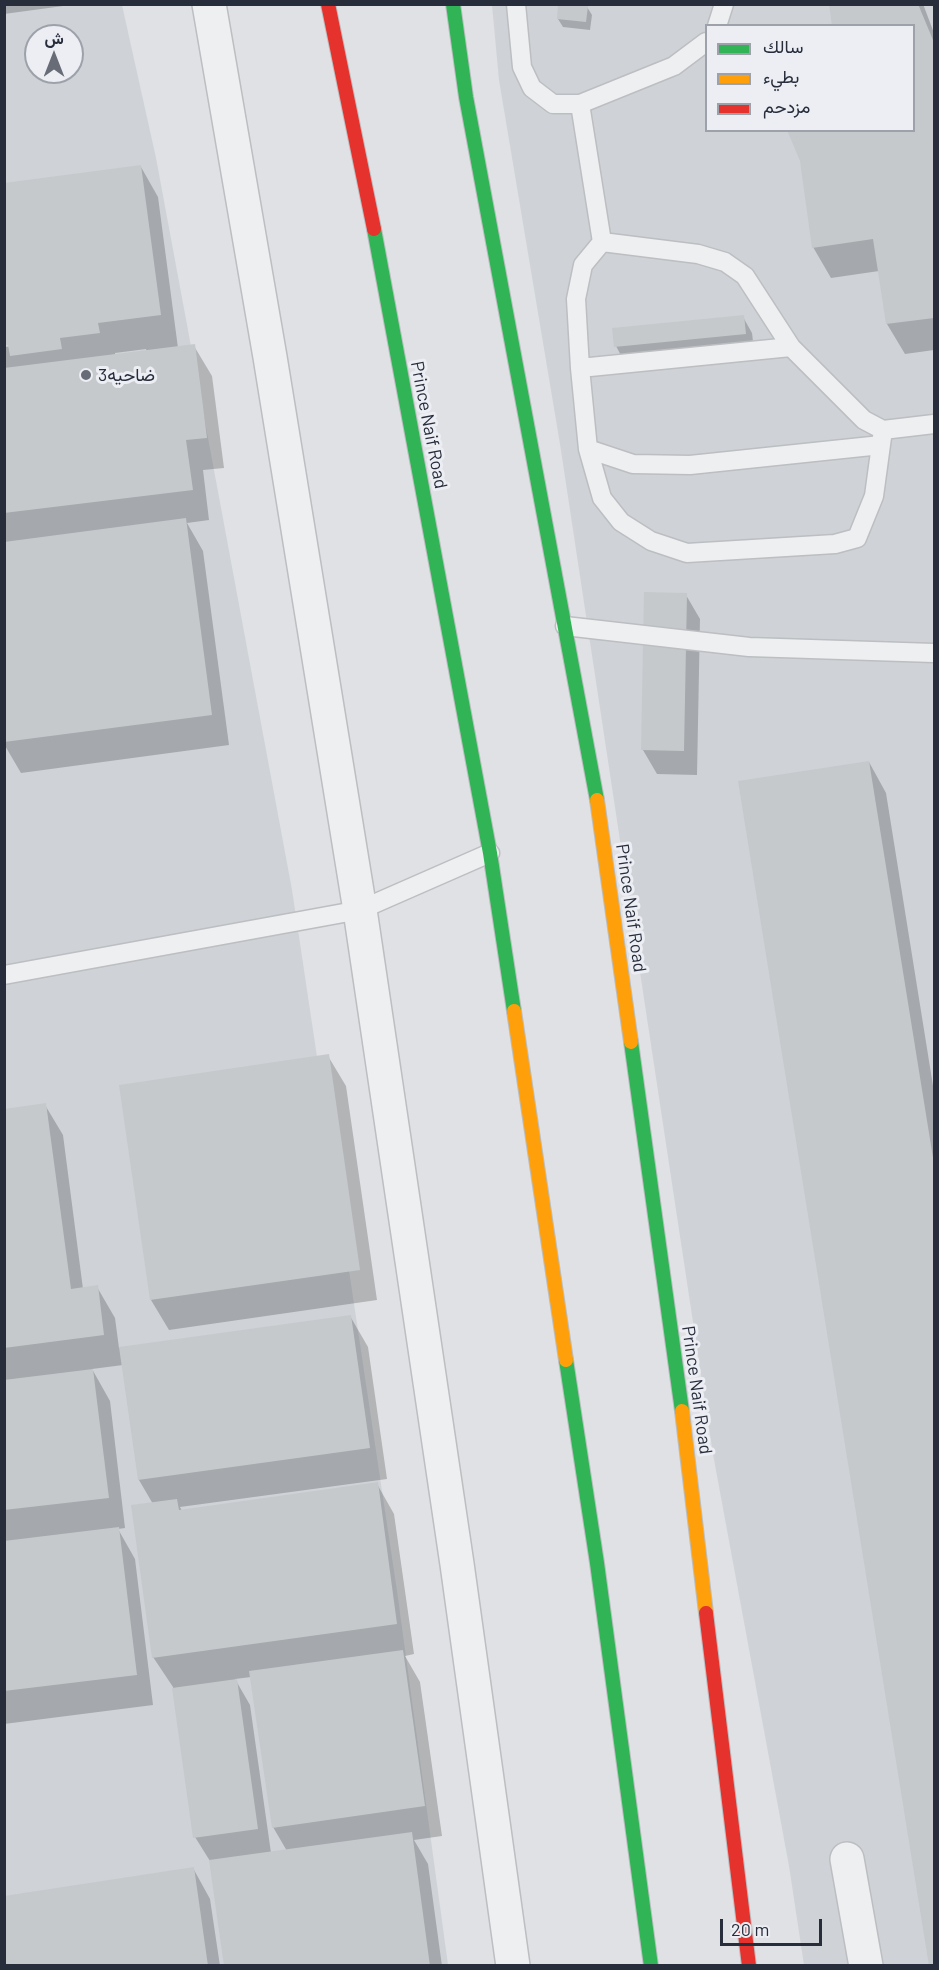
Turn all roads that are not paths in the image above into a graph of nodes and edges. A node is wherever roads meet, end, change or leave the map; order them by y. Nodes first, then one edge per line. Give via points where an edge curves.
1 (209, 4) edge
2 (328, 4) edge
3 (439, 4) edge
4 (453, 4) edge
5 (516, 4) edge
6 (724, 4) edge
7 (718, 24) edge
8 (350, 38) dead end
9 (705, 43) edge
10 (466, 97) junction
11 (580, 104) junction
12 (353, 117) junction
13 (602, 242) junction
14 (791, 347) junction
15 (580, 368) junction
16 (934, 424) edge
17 (882, 438) junction
18 (588, 449) junction
19 (565, 626) junction
20 (934, 653) edge
21 (490, 853) junction
22 (360, 910) junction
23 (4, 975) edge
24 (846, 1859) dead end
25 (513, 1965) edge
26 (651, 1965) edge
27 (749, 1965) edge
28 (866, 1965) edge

1 - 22 street
2 - 12 main road, Prince Naif Road
3 - 10 main road
4 - 10 main road
5 - 11 lane via 522,67 532,88 553,104
6 - 7 lane
8 - 12 main road
9 - 11 lane via 674,66
10 - 19 main road, Prince Naif Road
11 - 13 lane
12 - 21 main road, Prince Naif Road
13 - 14 lane via 699,254 725,262 745,276
13 - 15 lane via 583,265 576,299
14 - 15 lane
14 - 17 lane
15 - 18 lane
16 - 17 lane
17 - 18 lane via 690,465 633,464
17 - 18 lane via 874,496 857,538 835,544 687,553 651,541 621,522 602,498
19 - 20 lane via 749,647
19 - 27 main road, Prince Naif Road via 601,820 688,1457
21 - 22 lane
21 - 26 main road, Prince Naif Road via 597,1563
22 - 23 lane
22 - 25 street
24 - 28 street

